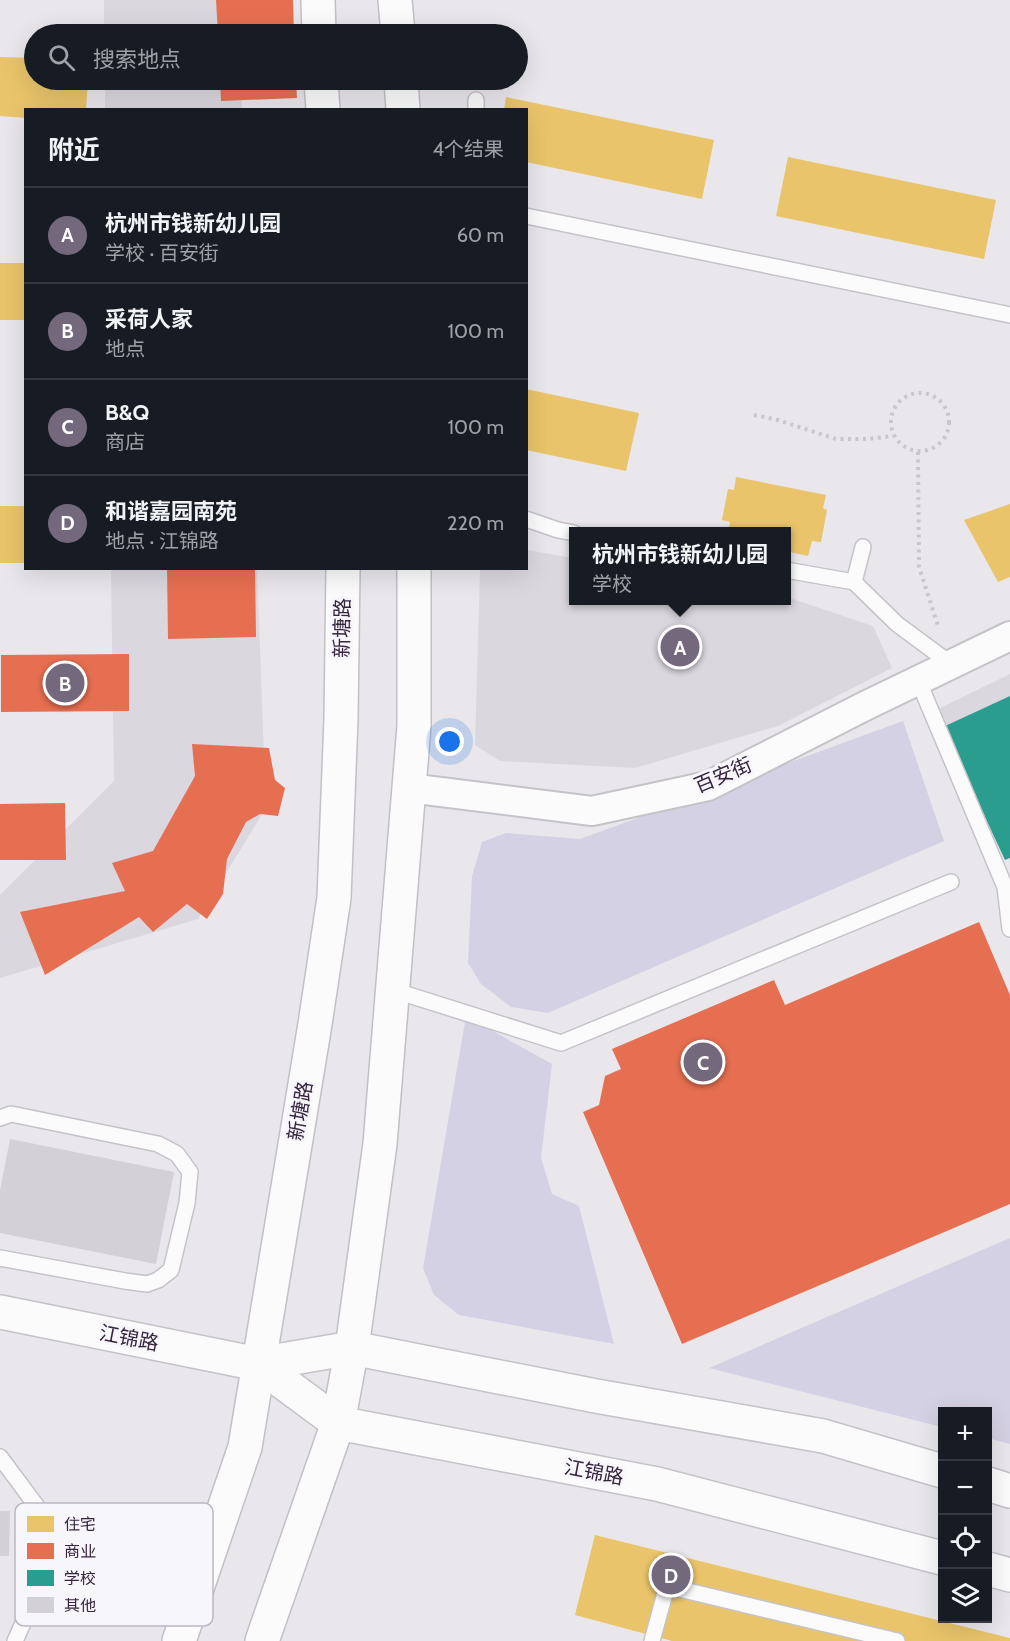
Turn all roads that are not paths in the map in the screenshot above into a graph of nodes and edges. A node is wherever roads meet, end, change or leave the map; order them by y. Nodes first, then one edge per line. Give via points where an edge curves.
1 (318, 0) edge
2 (395, 0) edge
3 (319, 24) edge
4 (397, 24) edge
5 (322, 90) edge
6 (402, 90) edge
7 (323, 108) edge
8 (403, 108) edge
9 (528, 216) edge
10 (1010, 315) edge
11 (528, 520) edge
12 (569, 532) edge
13 (863, 547) dead end
14 (343, 570) edge
15 (414, 570) edge
16 (791, 571) edge
17 (854, 582) junction
18 (1010, 636) edge
19 (951, 664) junction
20 (918, 680) junction
21 (409, 788) junction
22 (951, 882) dead end
23 (1010, 929) edge
24 (393, 990) junction
25 (0, 1118) edge
26 (0, 1258) edge
27 (0, 1312) edge
28 (352, 1348) junction
29 (258, 1364) junction
30 (338, 1423) junction
31 (0, 1457) edge
32 (938, 1470) edge
33 (992, 1486) edge
34 (1010, 1491) edge
35 (34, 1503) edge
36 (213, 1541) edge
37 (938, 1557) edge
38 (992, 1570) edge
39 (1010, 1575) edge
40 (22, 1626) edge
41 (184, 1626) edge
42 (15, 1641) edge
43 (179, 1641) edge
44 (262, 1641) edge
45 (652, 1641) edge
46 (897, 1641) edge

1 - 3 main road
2 - 4 main road
5 - 7 main road
6 - 8 main road
9 - 10 lane
11 - 12 lane
13 - 17 lane
14 - 29 main road, 新塘路 via 334,898
15 - 21 main road via 414,726
16 - 17 lane
17 - 19 lane via 897,624
18 - 19 street, 百安街
19 - 20 street, 百安街
20 - 21 street, 百安街 via 708,786 592,811
20 - 23 lane via 1005,887
21 - 24 main road
22 - 24 lane via 561,1043
24 - 28 main road via 380,1144
25 - 26 lane via 10,1114 158,1144 177,1154 190,1172 171,1270 158,1280 147,1284 125,1281
27 - 29 main road, 江锦路
28 - 29 main road, 江锦路
28 - 30 main road
28 - 32 main road, 江锦路 via 823,1436
29 - 30 main road, 江锦路
29 - 36 main road, 新塘路 via 245,1447
30 - 37 main road, 江锦路 via 657,1484
30 - 44 main road
31 - 35 lane
33 - 34 main road
38 - 39 main road
40 - 42 lane
41 - 43 main road, 新塘路
45 - 46 lane via 667,1586

